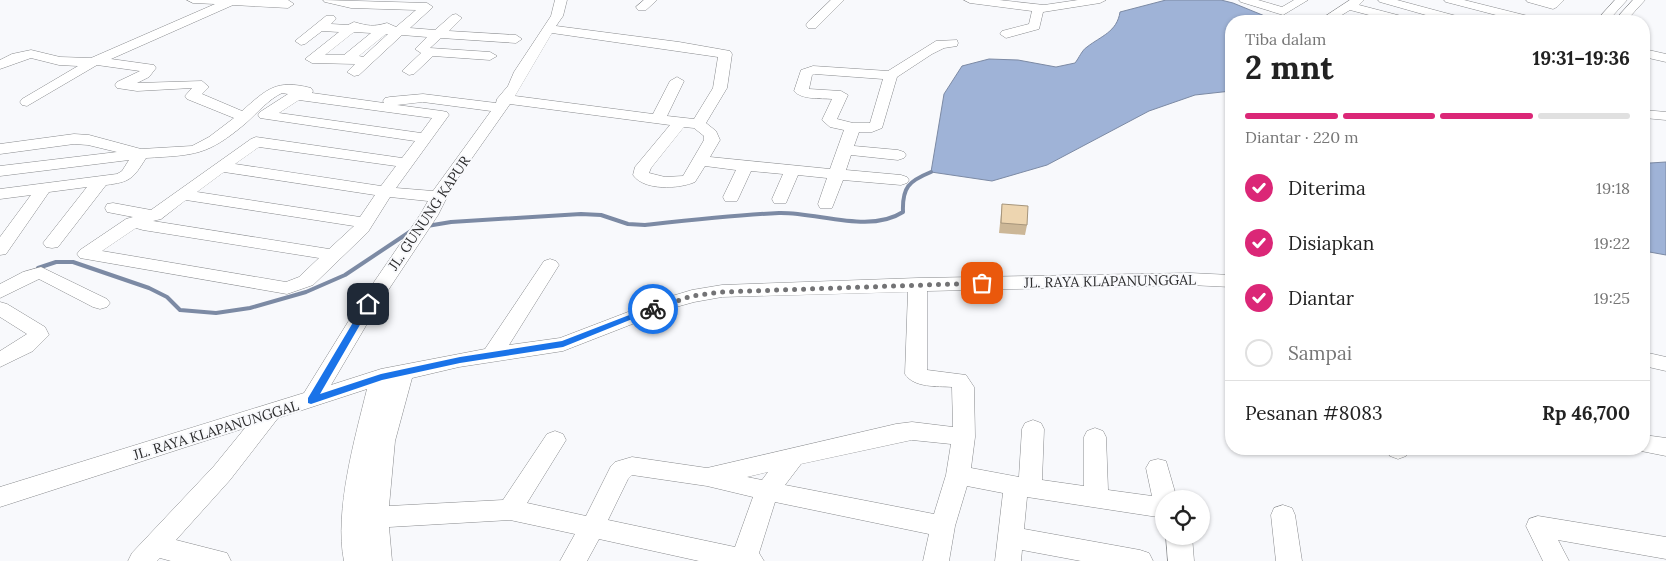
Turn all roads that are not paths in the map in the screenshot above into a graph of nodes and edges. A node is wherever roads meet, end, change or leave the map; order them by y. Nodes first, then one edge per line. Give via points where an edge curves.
1 (193, 0) edge
2 (329, 0) edge
3 (562, 0) edge
4 (838, 0) edge
5 (970, 0) edge
6 (1100, 0) edge
7 (1245, 0) edge
8 (1302, 0) edge
9 (1384, 0) edge
10 (1450, 0) edge
11 (1464, 0) edge
12 (1532, 0) edge
13 (1558, 0) edge
14 (1621, 0) edge
15 (1639, 0) edge
16 (232, 1) edge
17 (1354, 3) edge
18 (288, 4) dead end
19 (351, 4) junction
20 (431, 4) edge
21 (380, 5) junction
22 (411, 7) junction
23 (1038, 9) junction
24 (1334, 15) edge
25 (1376, 15) edge
26 (1438, 15) edge
27 (1509, 15) edge
28 (1521, 15) edge
29 (1607, 15) edge
30 (1625, 15) edge
31 (456, 18) dead end
32 (812, 25) dead end
33 (320, 27) junction
34 (548, 28) junction
35 (351, 29) junction
36 (383, 30) junction
37 (399, 31) junction
38 (438, 34) junction
39 (1006, 34) dead end
40 (516, 40) dead end
41 (300, 41) dead end
42 (952, 43) dead end
43 (430, 52) junction
44 (1650, 54) edge
45 (490, 56) dead end
46 (1665, 56) edge
47 (347, 59) junction
48 (369, 60) junction
49 (95, 62) junction
50 (0, 65) edge
51 (354, 72) dead end
52 (409, 72) dead end
53 (847, 72) junction
54 (202, 73) dead end
55 (891, 75) junction
56 (677, 81) dead end
57 (187, 84) junction
58 (841, 95) junction
59 (27, 102) dead end
60 (501, 104) junction
61 (1650, 115) edge
62 (244, 116) junction
63 (1666, 116) edge
64 (658, 118) junction
65 (680, 122) junction
66 (698, 124) junction
67 (853, 127) junction
68 (425, 138) junction
69 (240, 140) dead end
70 (256, 142) junction
71 (0, 149) edge
72 (844, 150) junction
73 (141, 154) junction
74 (898, 155) dead end
75 (701, 160) junction
76 (406, 163) junction
77 (746, 166) junction
78 (221, 168) junction
79 (0, 171) edge
80 (792, 171) junction
81 (836, 174) junction
82 (101, 180) junction
83 (901, 180) dead end
84 (44, 188) junction
85 (385, 192) junction
86 (0, 194) edge
87 (183, 195) junction
88 (438, 197) junction
89 (731, 197) dead end
90 (780, 199) dead end
91 (826, 204) dead end
92 (113, 208) dead end
93 (429, 215) joint
94 (144, 219) junction
95 (364, 223) junction
96 (52, 243) dead end
97 (0, 250) edge
98 (333, 255) junction
99 (550, 265) dead end
100 (1225, 282) edge
101 (918, 284) junction
102 (0, 292) edge
103 (100, 303) dead end
104 (5, 316) edge
105 (492, 355) junction
106 (0, 360) edge
107 (1650, 360) edge
108 (1666, 364) edge
109 (392, 375) junction
110 (311, 400) junction
111 (269, 414) junction
112 (1033, 429) dead end
113 (964, 437) junction
114 (1095, 437) dead end
115 (555, 440) dead end
116 (1650, 445) edge
117 (1666, 447) edge
118 (794, 456) junction
119 (1158, 468) dead end
120 (958, 475) junction
121 (707, 477) junction
122 (1023, 487) junction
123 (1163, 490) edge
124 (767, 491) junction
125 (0, 497) edge
126 (1096, 498) junction
127 (1155, 507) edge
128 (510, 510) junction
129 (1283, 515) dead end
130 (377, 517) junction
131 (943, 526) junction
132 (592, 528) junction
133 (1180, 545) edge
134 (1666, 548) edge
135 (1009, 549) edge
136 (148, 553) edge
137 (746, 560) edge
138 (218, 561) edge
139 (357, 561) edge
140 (379, 561) edge
141 (573, 561) edge
142 (936, 561) edge
143 (1140, 561) edge
144 (1181, 561) edge
145 (1289, 561) edge
146 (1556, 561) edge

1 - 16 street
2 - 19 street
3 - 34 street, JL. GUNUNG KAPUR via 557,16
4 - 32 street
5 - 23 street
6 - 23 street
7 - 8 street via 1283,11
9 - 26 street
10 - 27 street
11 - 28 street
12 - 13 street via 1553,5
14 - 29 street
15 - 30 street
16 - 18 street
16 - 49 street
17 - 24 street
17 - 25 street
19 - 21 street
19 - 33 street
20 - 22 street
20 - 37 street
21 - 22 street
21 - 35 street
22 - 36 street
23 - 39 street via 1035,26
31 - 38 street
33 - 35 street
33 - 41 street
34 - 60 street, JL. GUNUNG KAPUR
34 - 66 street via 725,54 720,88
35 - 36 street
35 - 47 street via 312,59
36 - 37 street
36 - 47 street
37 - 38 street
37 - 48 street
38 - 40 street
38 - 43 street via 420,50
42 - 55 street via 927,51
43 - 45 street
43 - 52 street
44 - 46 street
47 - 48 street
48 - 51 street
49 - 50 street via 60,61 30,54 17,56
49 - 57 street via 149,68 122,85
49 - 59 street
53 - 55 street
53 - 58 street
53 - 58 street via 808,71 800,90
54 - 57 street
55 - 67 street via 877,125 872,128
56 - 64 street
57 - 62 street via 202,87 192,96 207,99
58 - 67 street via 829,120
60 - 62 street via 423,98 388,102 282,89 274,91
60 - 64 street
60 - 88 street, JL. GUNUNG KAPUR
61 - 63 street
62 - 73 street via 199,149
64 - 65 street
65 - 66 street
65 - 75 street via 641,175 655,180 684,182
66 - 75 street via 713,136
67 - 72 street
68 - 68 street via 442,115 296,95 265,115
68 - 76 street
69 - 70 street
70 - 76 street
70 - 78 street
71 - 73 street via 89,140
72 - 74 street
72 - 81 street
73 - 79 street
73 - 82 street via 124,177
75 - 77 street
76 - 85 street
77 - 80 street
77 - 89 street
78 - 85 street
78 - 87 street
80 - 81 street
80 - 90 street
81 - 83 street
81 - 91 street
82 - 84 street
82 - 96 street
84 - 86 street
84 - 97 street
85 - 88 street
85 - 95 street
87 - 94 street
87 - 95 street
88 - 93 street, JL. GUNUNG KAPUR
92 - 94 street via 144,214
93 - 110 street, JL. GUNUNG KAPUR via 368,304
94 - 98 street via 143,224
94 - 98 street via 132,223 86,254 287,288 306,281
95 - 98 street
99 - 105 street
100 - 101 street, JL. RAYA KLAPANUNGGAL
101 - 105 street, JL. RAYA KLAPANUNGGAL via 699,295 669,303 563,344
101 - 113 street via 916,374 961,382
102 - 103 street via 41,273
104 - 106 street via 39,335
105 - 109 street, JL. RAYA KLAPANUNGGAL
107 - 108 street
109 - 110 street, JL. RAYA KLAPANUNGGAL
109 - 130 street via 381,450
109 - 139 street via 370,423 354,533
110 - 111 street, JL. RAYA KLAPANUNGGAL
111 - 125 street, JL. RAYA KLAPANUNGGAL
111 - 136 street via 222,473
112 - 122 street
113 - 118 street via 904,432
113 - 120 street
114 - 126 street
115 - 128 street
116 - 117 street
118 - 121 street
118 - 124 street
119 - 123 street
120 - 122 street
120 - 131 street
121 - 124 street
121 - 132 street via 628,466 619,473
122 - 126 street
122 - 135 street
124 - 131 street
124 - 137 street
126 - 127 street
128 - 130 street
128 - 132 street
129 - 145 street
130 - 140 street
131 - 142 street
132 - 137 street
132 - 141 street
133 - 144 street
134 - 146 street via 1538,526
135 - 143 street
136 - 138 street

